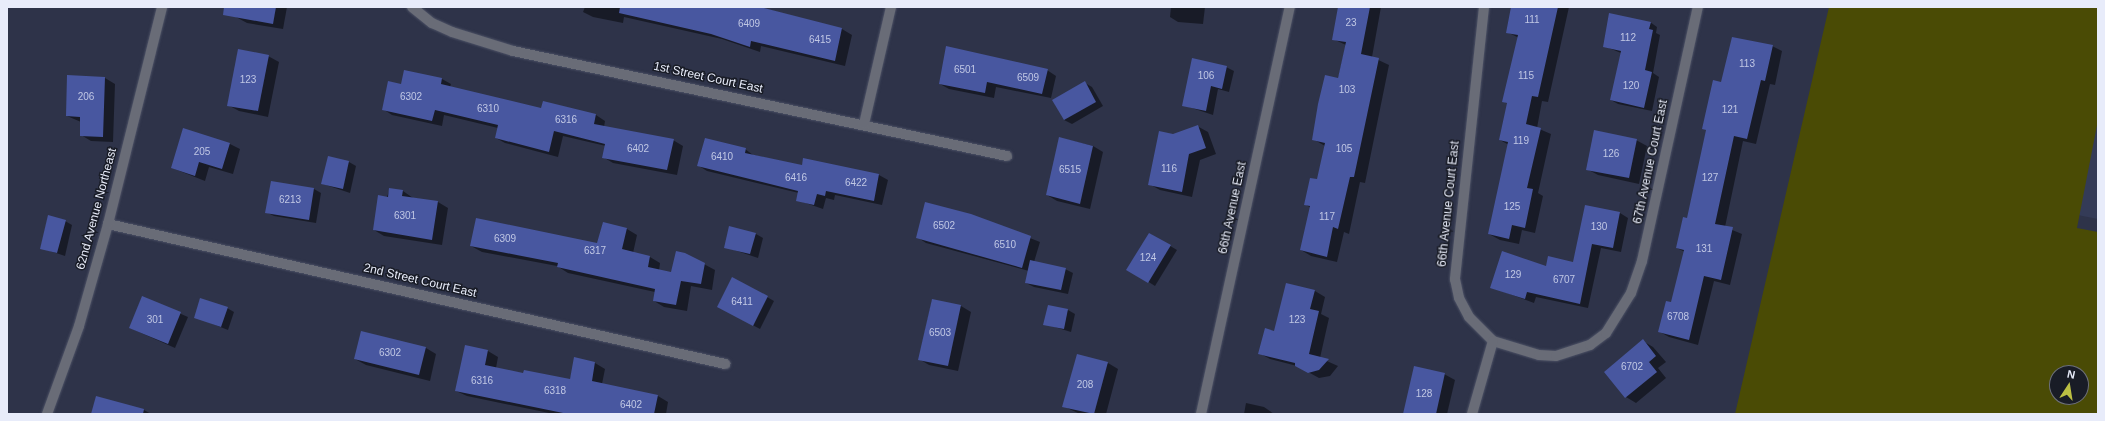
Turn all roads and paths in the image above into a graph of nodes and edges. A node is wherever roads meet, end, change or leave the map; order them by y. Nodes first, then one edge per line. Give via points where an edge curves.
1 (162, 7) edge
2 (412, 7) edge
3 (891, 7) edge
4 (1290, 7) edge
5 (1484, 7) edge
6 (1698, 7) edge
7 (864, 124) junction
8 (1007, 156) dead end
9 (108, 224) junction
10 (1493, 341) junction
11 (725, 364) dead end
12 (47, 414) edge
13 (1201, 414) edge
14 (1472, 414) edge

1 - 9 street, 62nd Avenue Northeast
2 - 7 street, 1st Street Court East via 432,23 452,32 513,51
3 - 7 street
4 - 13 street, 66th Avenue East
5 - 10 street, 66th Avenue Court East via 1455,279 1459,298 1469,317
6 - 10 street, 67th Avenue Court East via 1642,261 1631,293 1617,318 1606,333 1590,345 1556,356 1539,355
7 - 8 street, 1st Street Court East
9 - 11 street, 2nd Street Court East
9 - 12 street, 62nd Avenue Northeast via 79,326
10 - 14 street

